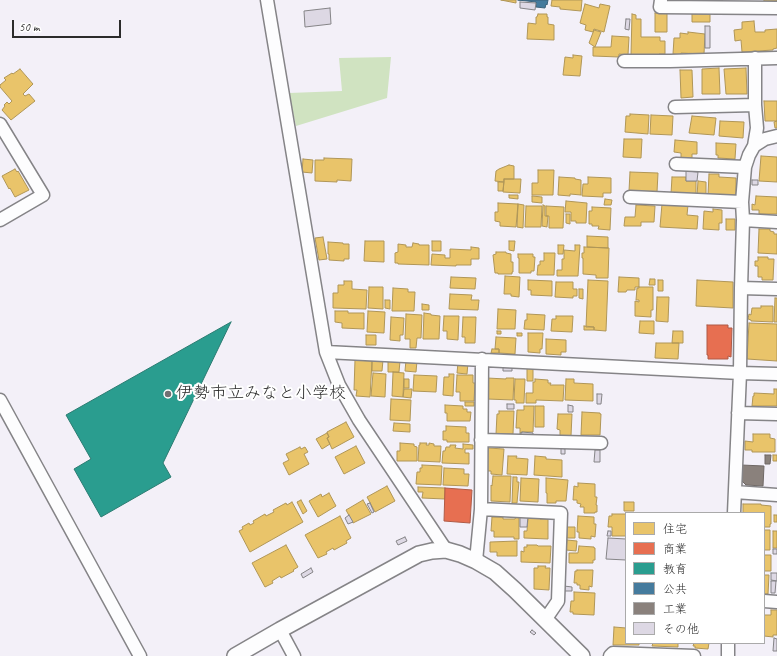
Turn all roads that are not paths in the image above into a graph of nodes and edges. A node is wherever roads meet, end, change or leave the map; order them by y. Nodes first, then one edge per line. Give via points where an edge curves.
1 (267, 0) edge
2 (661, 0) edge
3 (777, 8) edge
4 (755, 58) junction
5 (777, 58) edge
6 (624, 61) dead end
7 (755, 105) junction
8 (675, 107) dead end
9 (0, 124) edge
10 (777, 136) edge
11 (754, 146) junction
12 (676, 164) dead end
13 (745, 167) junction
14 (630, 197) dead end
15 (742, 202) junction
16 (0, 220) edge
17 (743, 220) junction
18 (777, 222) edge
19 (741, 288) junction
20 (777, 289) edge
21 (326, 352) junction
22 (482, 359) junction
23 (740, 373) junction
24 (777, 374) edge
25 (0, 400) edge
26 (738, 413) junction
27 (777, 414) edge
28 (481, 440) junction
29 (601, 443) dead end
30 (735, 492) junction
31 (777, 495) edge
32 (481, 509) junction
33 (734, 512) edge
34 (446, 550) junction
35 (476, 561) junction
36 (765, 601) edge
37 (777, 602) edge
38 (545, 620) junction
39 (280, 630) junction
40 (728, 644) edge
41 (140, 656) edge
42 (235, 656) edge
43 (294, 656) edge
44 (582, 656) edge
45 (610, 656) edge
46 (694, 656) edge
47 (728, 656) edge

1 - 21 street
2 - 3 street via 660,7
4 - 5 street
4 - 6 street
4 - 7 street
7 - 8 street
7 - 11 street via 757,128
9 - 16 street via 43,195
10 - 11 street via 765,139
11 - 13 street
12 - 13 street
13 - 15 street
14 - 15 street
15 - 17 street
17 - 18 street
17 - 19 street
19 - 20 street
19 - 23 street
21 - 22 street
21 - 34 street via 339,385 359,420
22 - 23 street
22 - 28 street
23 - 24 street
23 - 26 street
25 - 41 street
26 - 27 street
26 - 30 street
28 - 29 street
28 - 32 street
30 - 31 street
30 - 33 street
32 - 35 street
32 - 38 street via 561,513 558,601
34 - 35 street
34 - 39 street via 419,554
35 - 38 street via 495,572
36 - 37 street
38 - 44 street
39 - 42 street
39 - 43 street
40 - 47 street
45 - 46 street via 613,653

